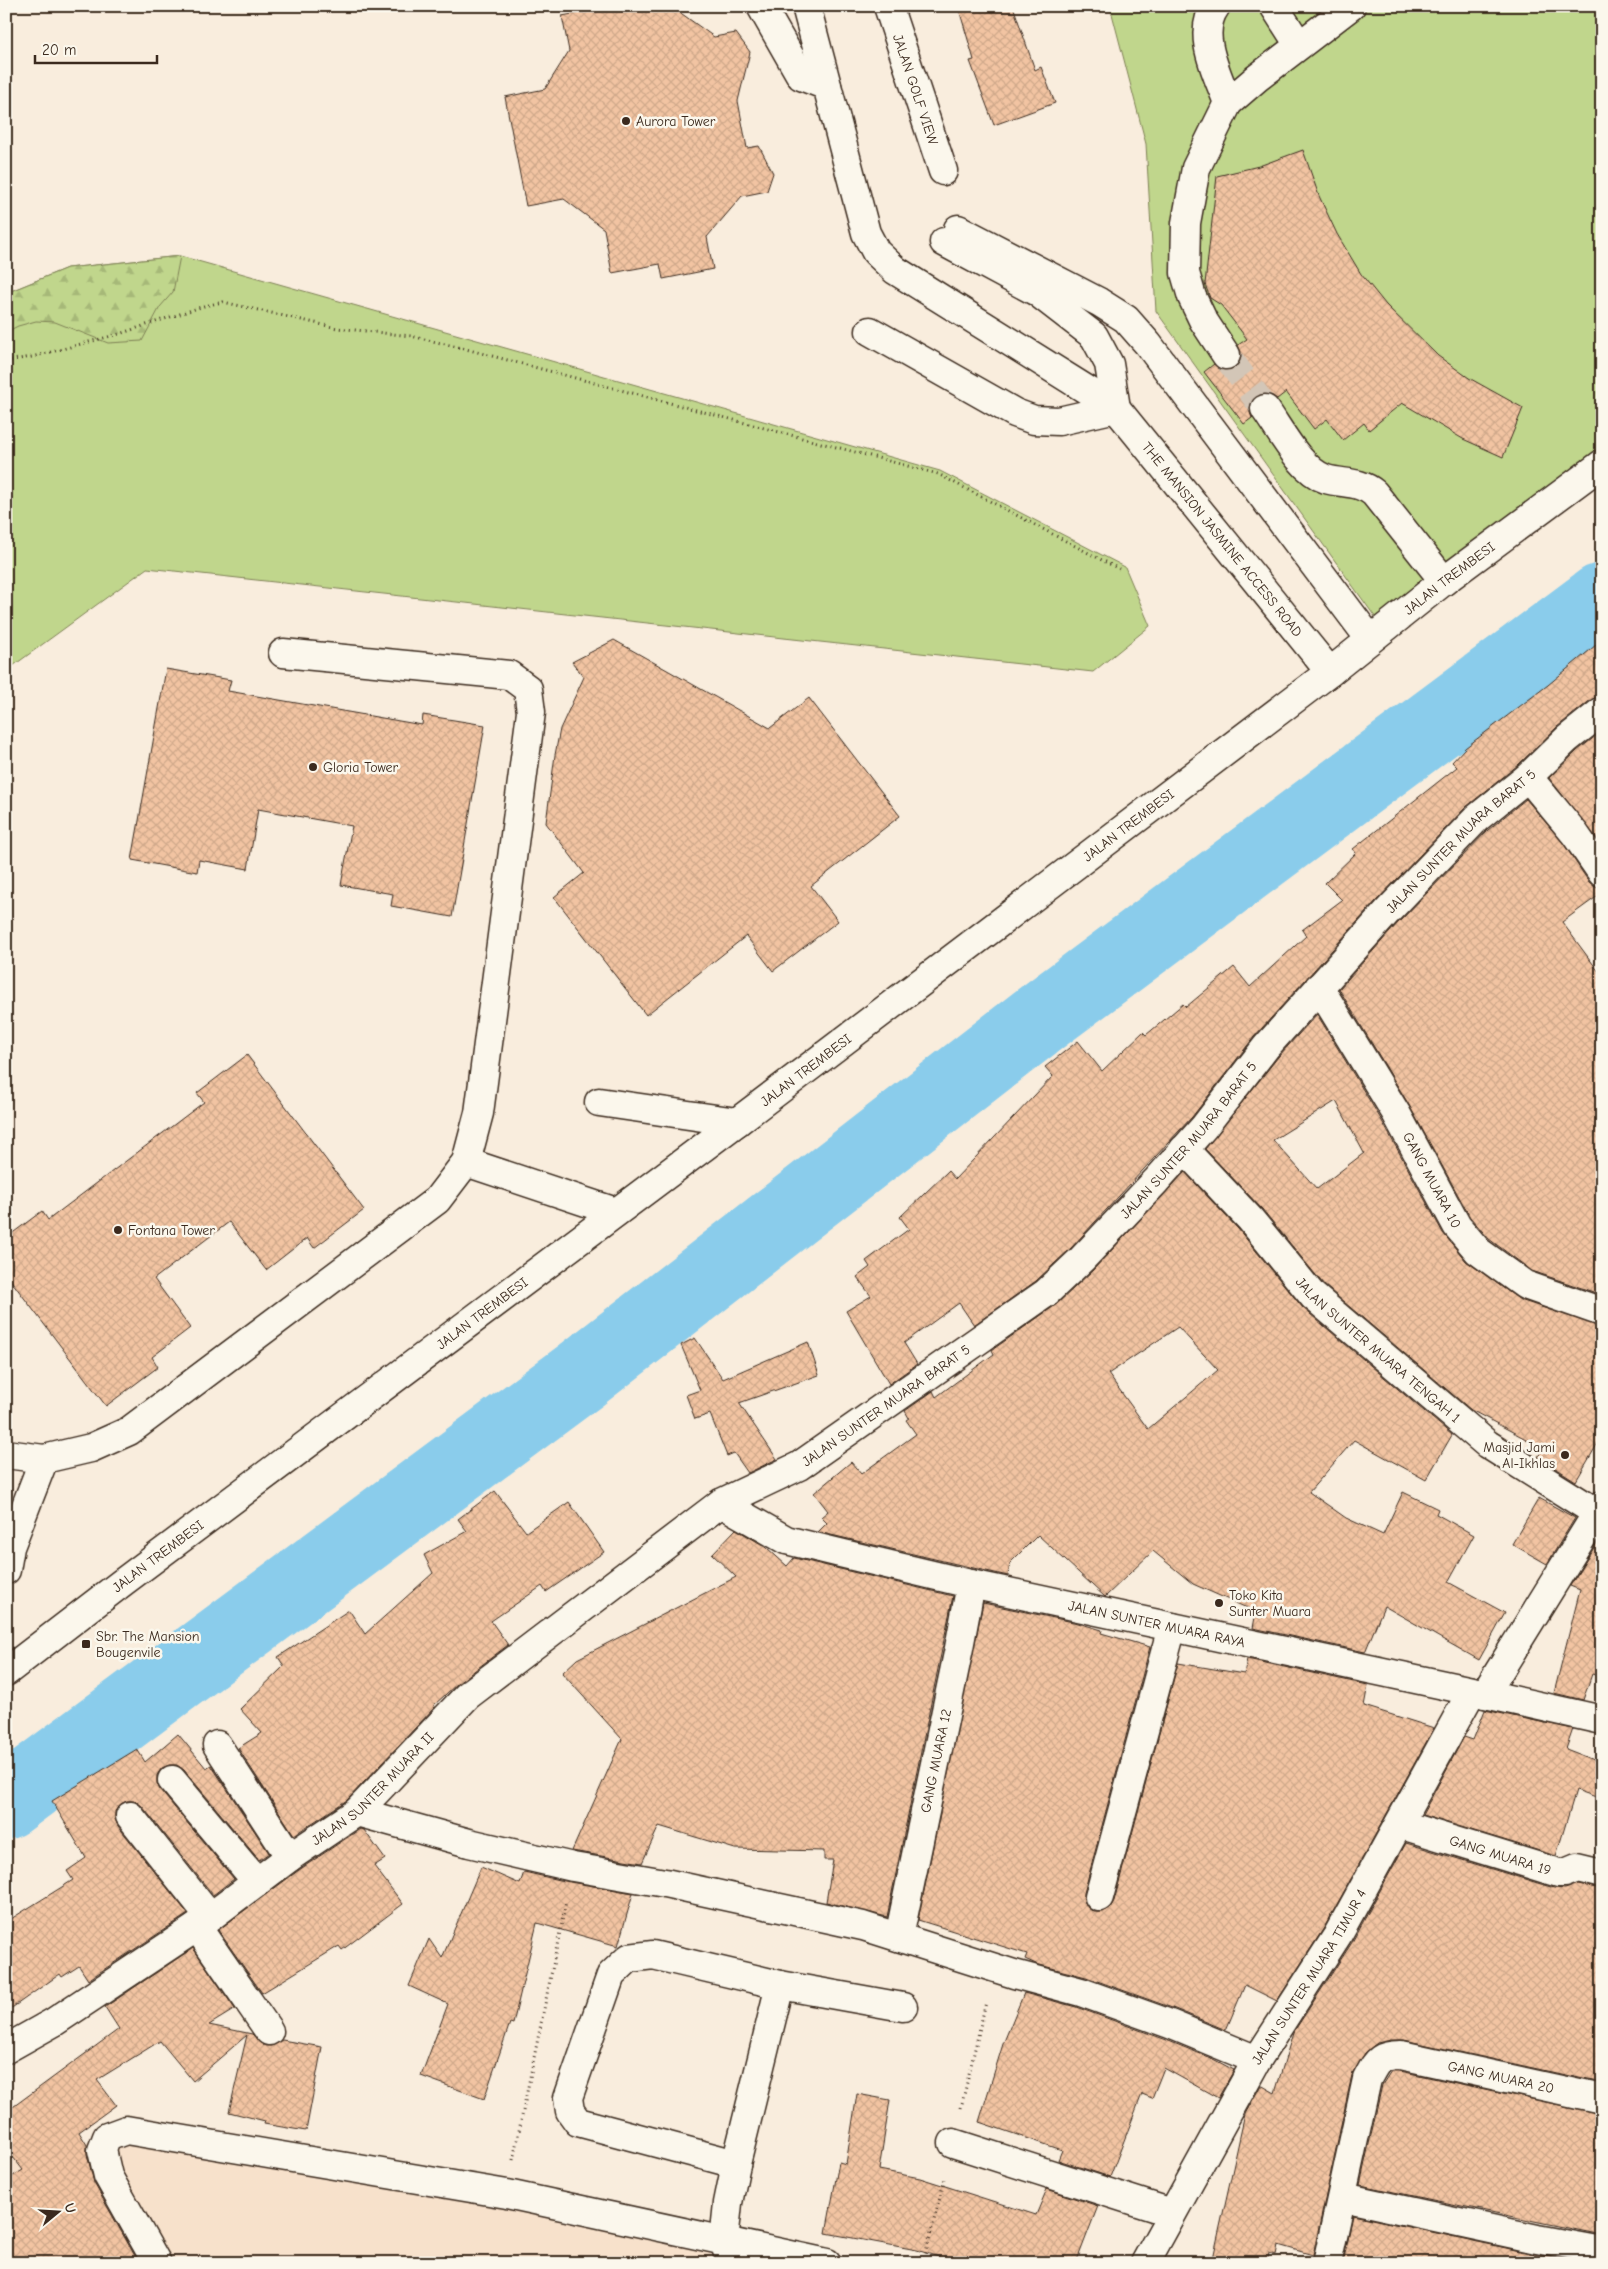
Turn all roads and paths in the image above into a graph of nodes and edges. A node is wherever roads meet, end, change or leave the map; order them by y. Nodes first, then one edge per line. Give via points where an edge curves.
1 (761, 6) edge
2 (806, 6) edge
3 (888, 6) edge
4 (1216, 6) edge
5 (1274, 6) edge
6 (1351, 6) edge
7 (1299, 45) junction
8 (827, 86) junction
9 (1228, 103) junction
10 (943, 171) dead end
11 (870, 331) dead end
12 (1226, 355) tunnel mouth
13 (6, 361) edge
14 (1116, 408) junction
15 (1265, 408) tunnel mouth
16 (1602, 464) edge
17 (1119, 569) dead end
18 (1444, 580) junction
19 (1370, 639) junction
20 (283, 653) dead end
21 (1330, 672) junction
22 (1602, 711) edge
23 (1528, 777) junction
24 (1602, 873) edge
25 (1319, 987) junction
26 (599, 1102) dead end
27 (737, 1122) junction
28 (1184, 1149) junction
29 (466, 1162) junction
30 (616, 1212) junction
31 (1602, 1312) edge
32 (6, 1454) edge
33 (44, 1459) junction
34 (721, 1503) junction
35 (1600, 1511) edge
36 (6, 1570) edge
37 (971, 1584) junction
38 (1172, 1627) junction
39 (6, 1672) edge
40 (1478, 1692) junction
41 (1602, 1720) edge
42 (217, 1745) dead end
43 (172, 1780) dead end
44 (357, 1812) junction
45 (130, 1816) dead end
46 (1400, 1824) junction
47 (290, 1858) junction
48 (573, 1867) junction
49 (1602, 1874) edge
50 (257, 1882) junction
51 (1098, 1897) dead end
52 (204, 1922) junction
53 (899, 1938) junction
54 (994, 1968) junction
55 (780, 1985) junction
56 (903, 2007) dead end
57 (269, 2031) dead end
58 (6, 2048) edge
59 (1257, 2060) junction
60 (1602, 2099) edge
61 (954, 2143) junction
62 (736, 2164) junction
63 (507, 2194) junction
64 (1342, 2197) junction
65 (1172, 2213) junction
66 (1602, 2251) edge
67 (728, 2252) edge
68 (810, 2261) edge
69 (157, 2263) edge
70 (923, 2263) edge
71 (1145, 2263) edge
72 (1327, 2263) edge

1 - 8 street via 801,76
2 - 8 street
3 - 10 street, JALAN GOLF VIEW
4 - 9 street via 1209,23 1210,54
5 - 7 street
6 - 7 street
7 - 9 street
8 - 14 street via 866,233 876,252 895,270 943,302
9 - 12 street via 1196,168 1184,247 1185,273 1192,297
11 - 14 street via 1015,413 1034,420 1059,421
13 - 17 path via 120,334 223,302 338,328 411,336 938,474
14 - 19 street via 1109,364 1094,336 1037,292 951,236 1099,302 1126,319
14 - 21 street, THE MANSION JASMINE ACCESS ROAD
15 - 18 street via 1307,467 1326,479 1366,486 1374,493
16 - 18 street, JALAN TREMBESI
18 - 19 street, JALAN TREMBESI
19 - 21 street, JALAN TREMBESI
20 - 29 street via 509,675 528,690 531,712 528,741 479,1113
21 - 27 street, JALAN TREMBESI
22 - 23 street, JALAN SUNTER MUARA BARAT 5 via 1566,739
23 - 24 street via 1576,834
23 - 25 street, JALAN SUNTER MUARA BARAT 5 via 1477,818
25 - 28 street, JALAN SUNTER MUARA BARAT 5
25 - 31 street, GANG MUARA 10 via 1396,1114 1456,1226 1478,1251 1525,1285
26 - 27 street
27 - 30 street, JALAN TREMBESI
28 - 34 street, JALAN SUNTER MUARA BARAT 5 via 1082,1260 1046,1293 799,1466
28 - 35 street, JALAN SUNTER MUARA TENGAH 1 via 1250,1219 1313,1296 1487,1444
29 - 30 street
29 - 33 street via 437,1200 129,1431 91,1448
30 - 39 street, JALAN TREMBESI
32 - 33 street
33 - 36 street via 10,1546
34 - 37 street, JALAN SUNTER MUARA RAYA via 786,1540
34 - 44 street, JALAN SUNTER MUARA II via 468,1696
35 - 40 street, JALAN SUNTER MUARA TIMUR 4
37 - 38 street, JALAN SUNTER MUARA RAYA
37 - 53 street, GANG MUARA 12
38 - 40 street, JALAN SUNTER MUARA RAYA
38 - 51 street
40 - 41 street, JALAN SUNTER MUARA RAYA
40 - 46 street, JALAN SUNTER MUARA TIMUR 4
42 - 47 street
43 - 50 street
44 - 47 street, JALAN SUNTER MUARA II
44 - 48 street
45 - 52 street
46 - 49 street, GANG MUARA 19 via 1559,1873 1578,1868
46 - 59 street, JALAN SUNTER MUARA TIMUR 4 via 1337,1936
47 - 50 street, JALAN SUNTER MUARA II
48 - 53 street via 665,1883 863,1926
48 - 63 path
50 - 52 street, JALAN SUNTER MUARA II
52 - 57 street
52 - 58 street, JALAN SUNTER MUARA II via 54,2022
53 - 54 street
54 - 59 street via 1081,1992
54 - 61 path
55 - 56 street
55 - 62 street
55 - 62 street via 653,1956 629,1958 611,1975 568,2098 570,2111 578,2122
59 - 65 street, JALAN SUNTER MUARA TIMUR 4
60 - 64 street, GANG MUARA 20 via 1400,2055 1386,2055 1377,2061 1367,2079
61 - 65 street
61 - 70 path
62 - 67 street via 728,2203
63 - 67 street
63 - 69 street via 126,2130 107,2137 102,2150 108,2176
64 - 66 street
64 - 72 street
65 - 71 street, JALAN SUNTER MUARA TIMUR 4
67 - 68 street

